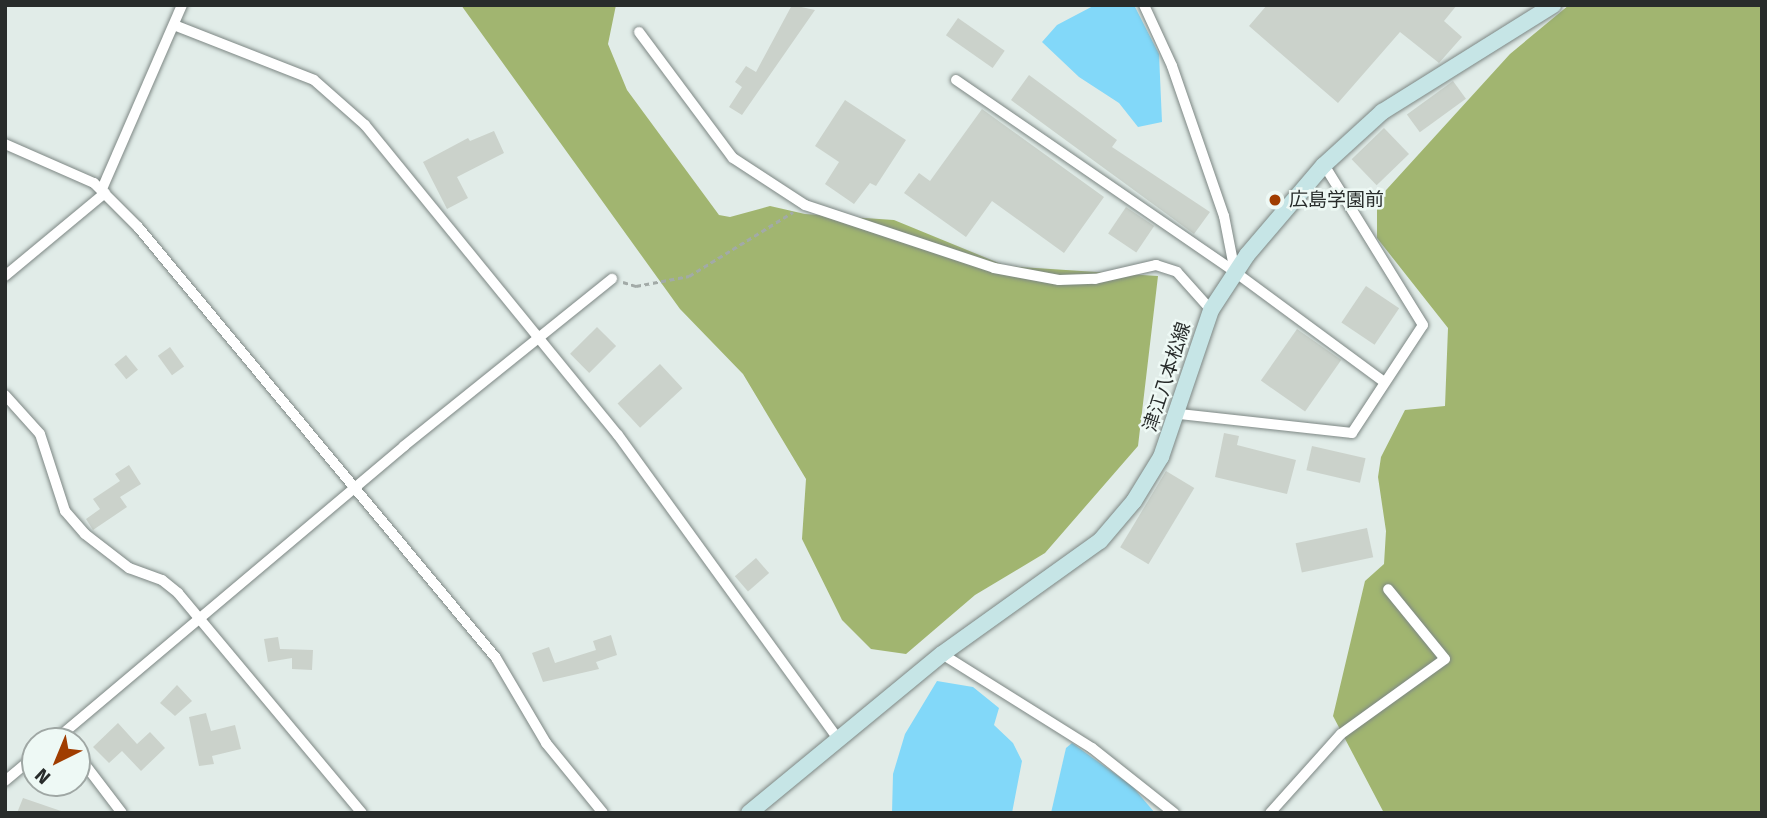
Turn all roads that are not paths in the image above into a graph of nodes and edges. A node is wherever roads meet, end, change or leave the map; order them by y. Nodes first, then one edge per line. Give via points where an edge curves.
1 (182, 5) edge
2 (1144, 5) edge
3 (1553, 5) edge
4 (174, 24) junction
5 (639, 32) dead end
6 (956, 80) dead end
7 (5, 144) edge
8 (1324, 165) junction
9 (104, 191) junction
10 (1235, 272) junction
11 (5, 276) edge
12 (612, 279) road end
13 (1211, 310) junction
14 (539, 337) junction
15 (1384, 382) junction
16 (5, 395) edge
17 (1180, 414) junction
18 (356, 487) junction
19 (1388, 589) dead end
20 (201, 619) junction
21 (942, 654) junction
22 (73, 727) edge
23 (839, 740) junction
24 (21, 768) edge
25 (91, 772) edge
26 (5, 781) edge
27 (1282, 803) junction
28 (122, 813) edge
29 (362, 813) edge
30 (603, 813) edge
31 (750, 813) edge
32 (1174, 813) edge
33 (1270, 813) edge
34 (1292, 813) edge

1 - 4 street
2 - 10 street via 1172,66 1224,216
3 - 8 main road, 津江八本松線 via 1382,112
4 - 9 street
4 - 14 street via 270,60 314,80 335,97 365,125
5 - 13 street via 733,158 805,205 994,268 1059,280 1095,279 1156,265 1177,272
6 - 10 street
7 - 9 street
8 - 10 main road, 津江八本松線
8 - 15 street via 1423,325
9 - 11 street
9 - 18 street
10 - 13 main road, 津江八本松線
10 - 15 street
12 - 14 street
13 - 17 main road, 津江八本松線
14 - 18 street
14 - 23 street via 670,503
15 - 17 street via 1352,433
16 - 20 street via 40,434 65,510 85,534 129,568 162,580
17 - 21 main road, 津江八本松線 via 1134,501 1100,541
18 - 20 street
18 - 30 street via 496,658 546,743
19 - 27 street via 1445,659 1341,734
20 - 22 street
20 - 29 street
21 - 23 main road, 津江八本松線
21 - 32 street via 1093,748
23 - 31 main road, 津江八本松線
24 - 26 street
25 - 28 street
27 - 33 street
27 - 34 street

